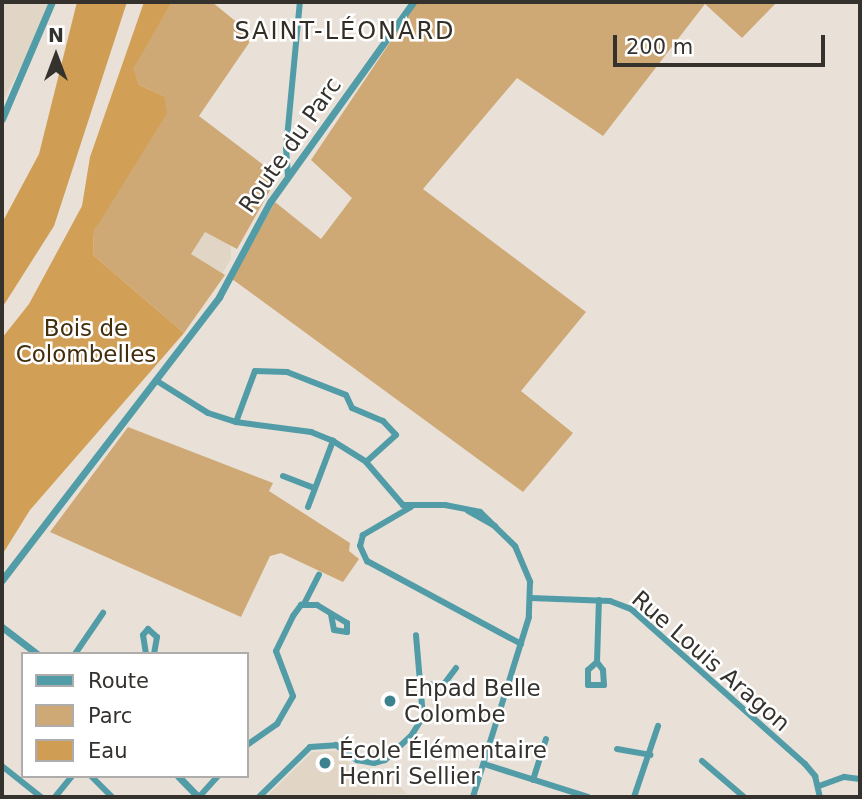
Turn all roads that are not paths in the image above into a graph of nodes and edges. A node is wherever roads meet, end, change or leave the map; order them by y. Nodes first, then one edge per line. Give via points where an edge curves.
1 (52, 2) edge
2 (300, 2) edge
3 (413, 2) edge
4 (2, 119) edge
5 (288, 176) junction
6 (157, 382) junction
7 (236, 422) junction
8 (333, 441) junction
9 (366, 462) junction
10 (283, 476) dead end
11 (314, 488) junction
12 (398, 497) junction
13 (308, 506) dead end
14 (411, 507) junction
15 (393, 514) junction
16 (319, 575) dead end
17 (2, 580) edge
18 (531, 598) junction
19 (599, 600) junction
20 (304, 604) junction
21 (103, 613) dead end
22 (331, 614) dead end
23 (2, 627) edge
24 (416, 635) dead end
25 (521, 644) junction
26 (34, 652) edge
27 (76, 652) edge
28 (146, 652) edge
29 (154, 652) edge
30 (597, 662) dead end
31 (456, 668) dead end
32 (422, 685) junction
33 (658, 726) dead end
34 (546, 739) dead end
35 (248, 744) edge
36 (617, 749) dead end
37 (650, 755) junction
38 (702, 761) dead end
39 (484, 764) junction
40 (2, 766) edge
41 (70, 778) edge
42 (93, 778) edge
43 (180, 778) edge
44 (216, 778) edge
45 (860, 779) edge
46 (533, 780) junction
47 (819, 786) junction
48 (41, 797) edge
49 (55, 797) edge
50 (112, 797) edge
51 (199, 797) edge
52 (259, 797) edge
53 (473, 797) edge
54 (588, 797) edge
55 (635, 797) edge
56 (744, 797) edge
57 (820, 797) edge

1 - 4 street
2 - 5 street via 286,149
3 - 5 street, Route du Parc
5 - 6 street, Route du Parc via 228,279
6 - 7 street via 187,402
6 - 17 street, Route du Parc
7 - 8 street via 286,426
7 - 9 street via 255,371 260,367 278,374 287,372 346,395 352,408 383,421 396,435
8 - 9 street
8 - 11 street
9 - 12 street
10 - 11 street
11 - 13 street
12 - 14 street
12 - 15 street
14 - 15 street via 408,512
14 - 18 street via 462,508 497,526 522,559
15 - 25 street via 363,535 361,554
16 - 20 street
18 - 19 street, Rue Louis Aragon
18 - 25 street
19 - 30 street
19 - 47 street, Rue Louis Aragon via 631,609 815,776
20 - 22 street
20 - 35 street via 278,639 276,651 291,685 290,705 269,733
21 - 27 street
23 - 26 street
24 - 32 street
25 - 39 street
28 - 29 street via 143,635 148,629 157,638
31 - 32 street via 444,684
32 - 52 street via 423,717 385,760 364,763 337,745 315,745
33 - 37 street
34 - 46 street
36 - 37 street
37 - 55 street
38 - 56 street
39 - 46 street
39 - 53 street
40 - 48 street
41 - 49 street
42 - 50 street
43 - 51 street
44 - 51 street
45 - 47 street via 844,777
46 - 54 street
47 - 57 street

